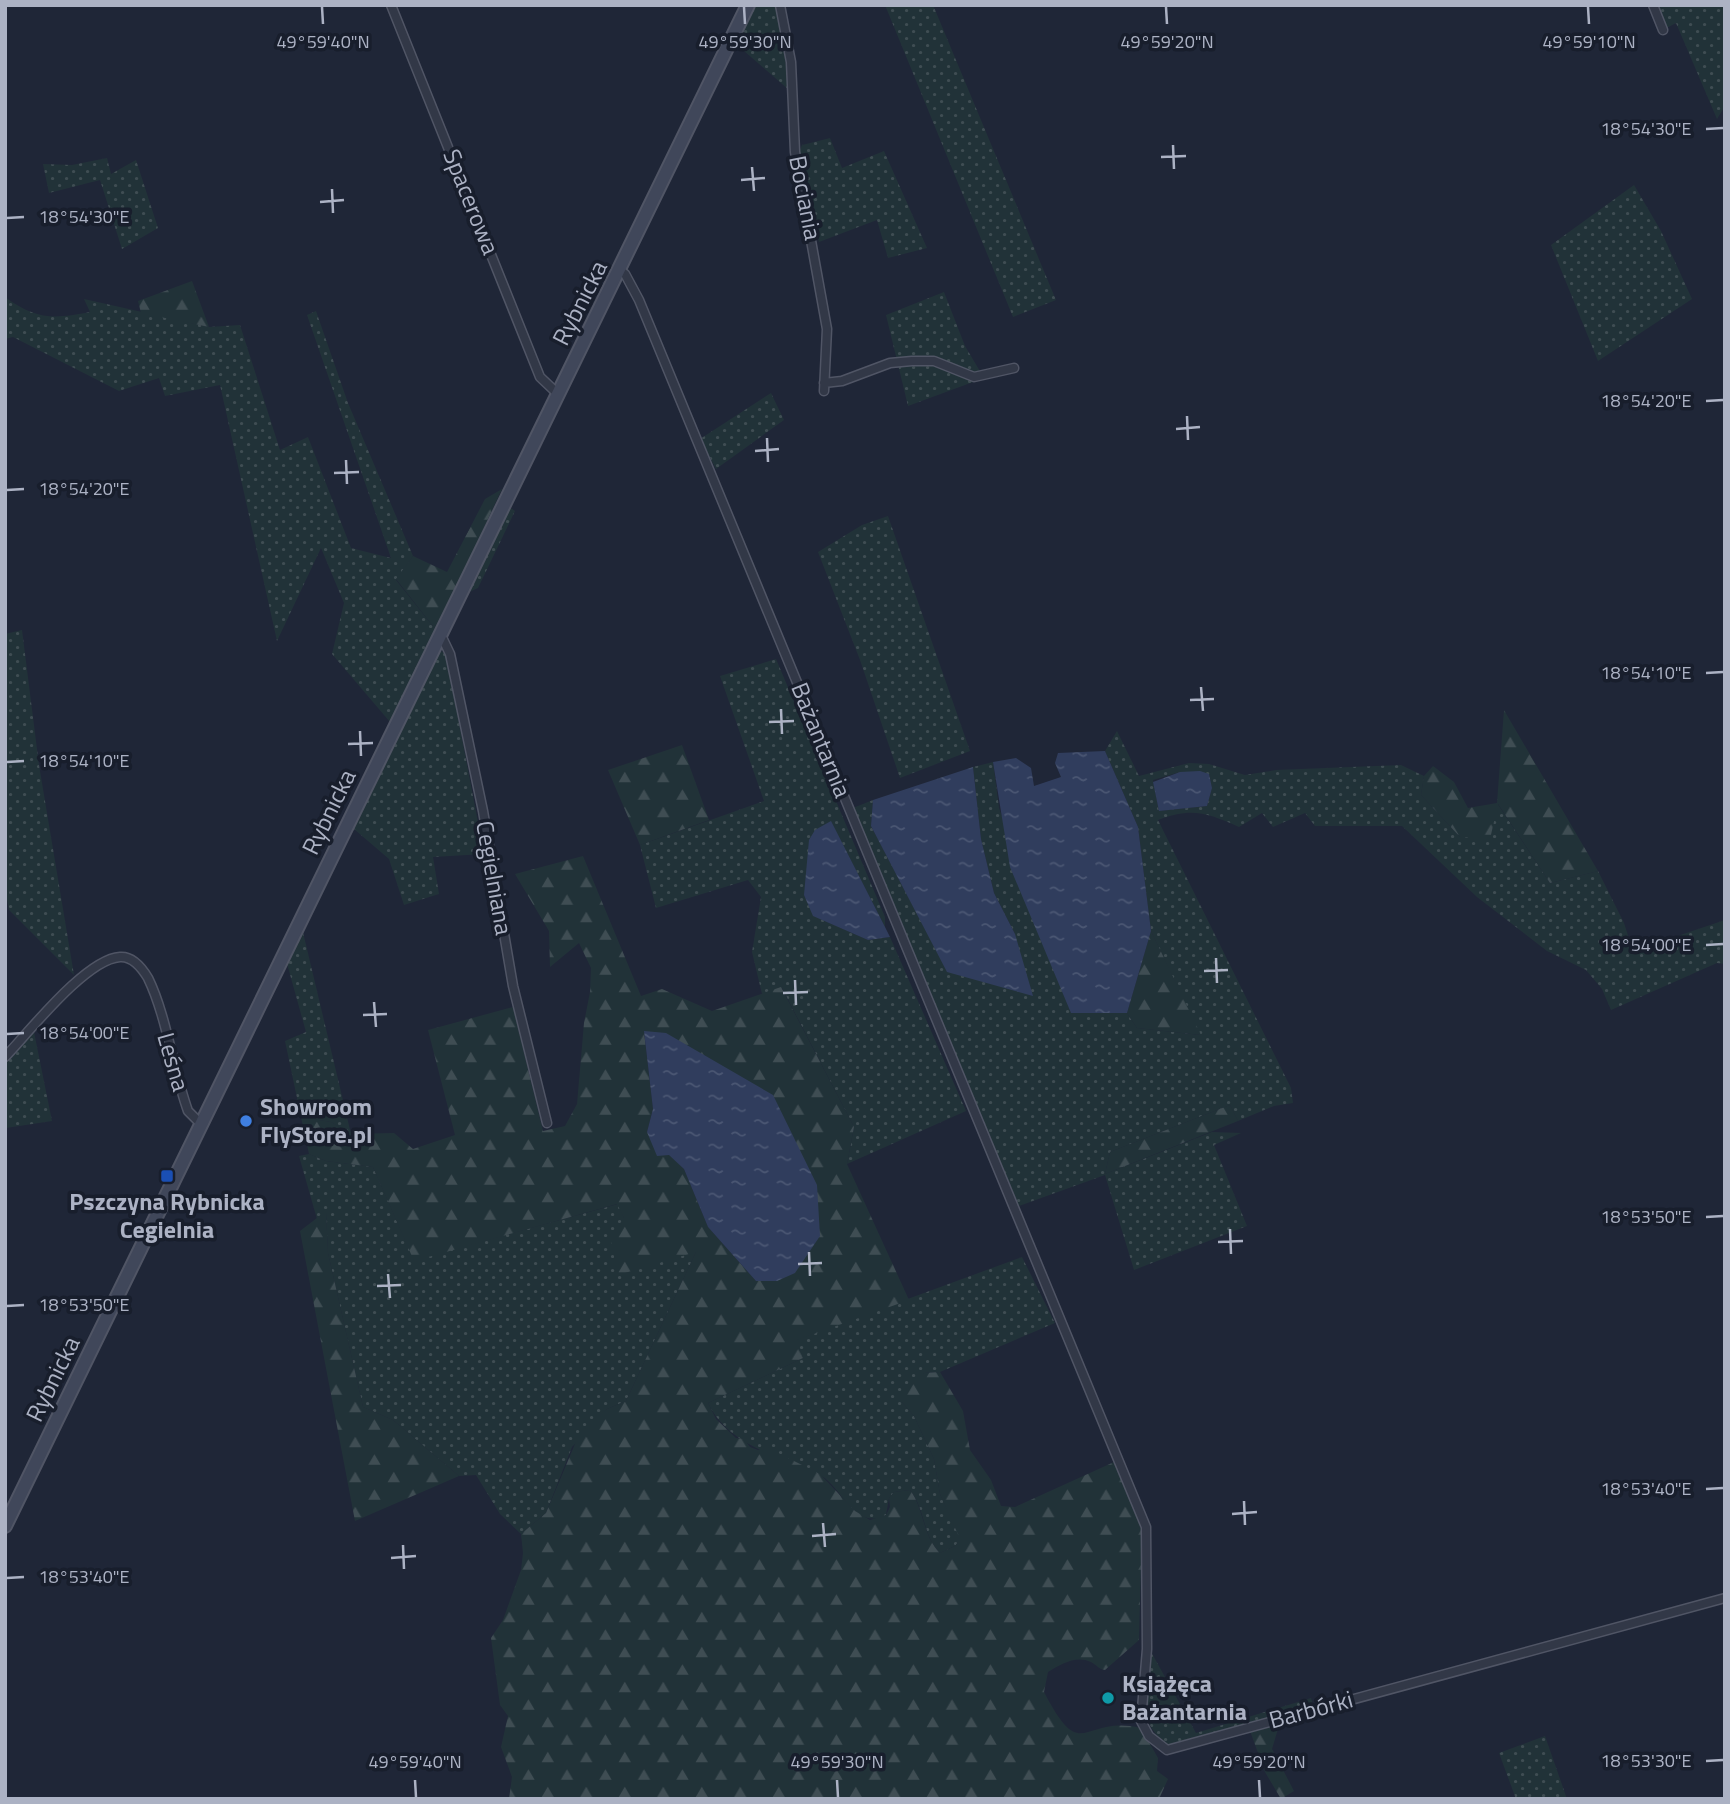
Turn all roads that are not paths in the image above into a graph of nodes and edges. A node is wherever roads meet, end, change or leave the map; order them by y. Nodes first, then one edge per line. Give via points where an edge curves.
1 (391, 5) edge
2 (748, 5) edge
3 (780, 5) edge
4 (1653, 5) edge
5 (1663, 30) dead end
6 (620, 270) junction
7 (1014, 368) dead end
8 (558, 394) junction
9 (440, 633) junction
10 (5, 1057) edge
11 (547, 1123) dead end
12 (200, 1124) junction
13 (1018, 1213) joint
14 (5, 1525) edge
15 (1725, 1598) edge

1 - 8 street, Spacerowa via 541,377
2 - 6 main road, Rybnicka
3 - 7 street, Bociania via 791,62 795,152 827,329 824,387 890,363 934,361 974,377
4 - 5 street
6 - 8 main road, Rybnicka
6 - 13 street, Bażantarnia via 639,300
8 - 9 main road, Rybnicka
9 - 11 street, Cegielniana via 450,654 513,986
9 - 12 main road, Rybnicka
10 - 12 street, Leśna via 79,980 102,961 122,956 134,961 149,981 183,1099
12 - 14 main road, Rybnicka
13 - 15 street, Barbórki via 1146,1527 1147,1650 1141,1721 1149,1736 1167,1750

